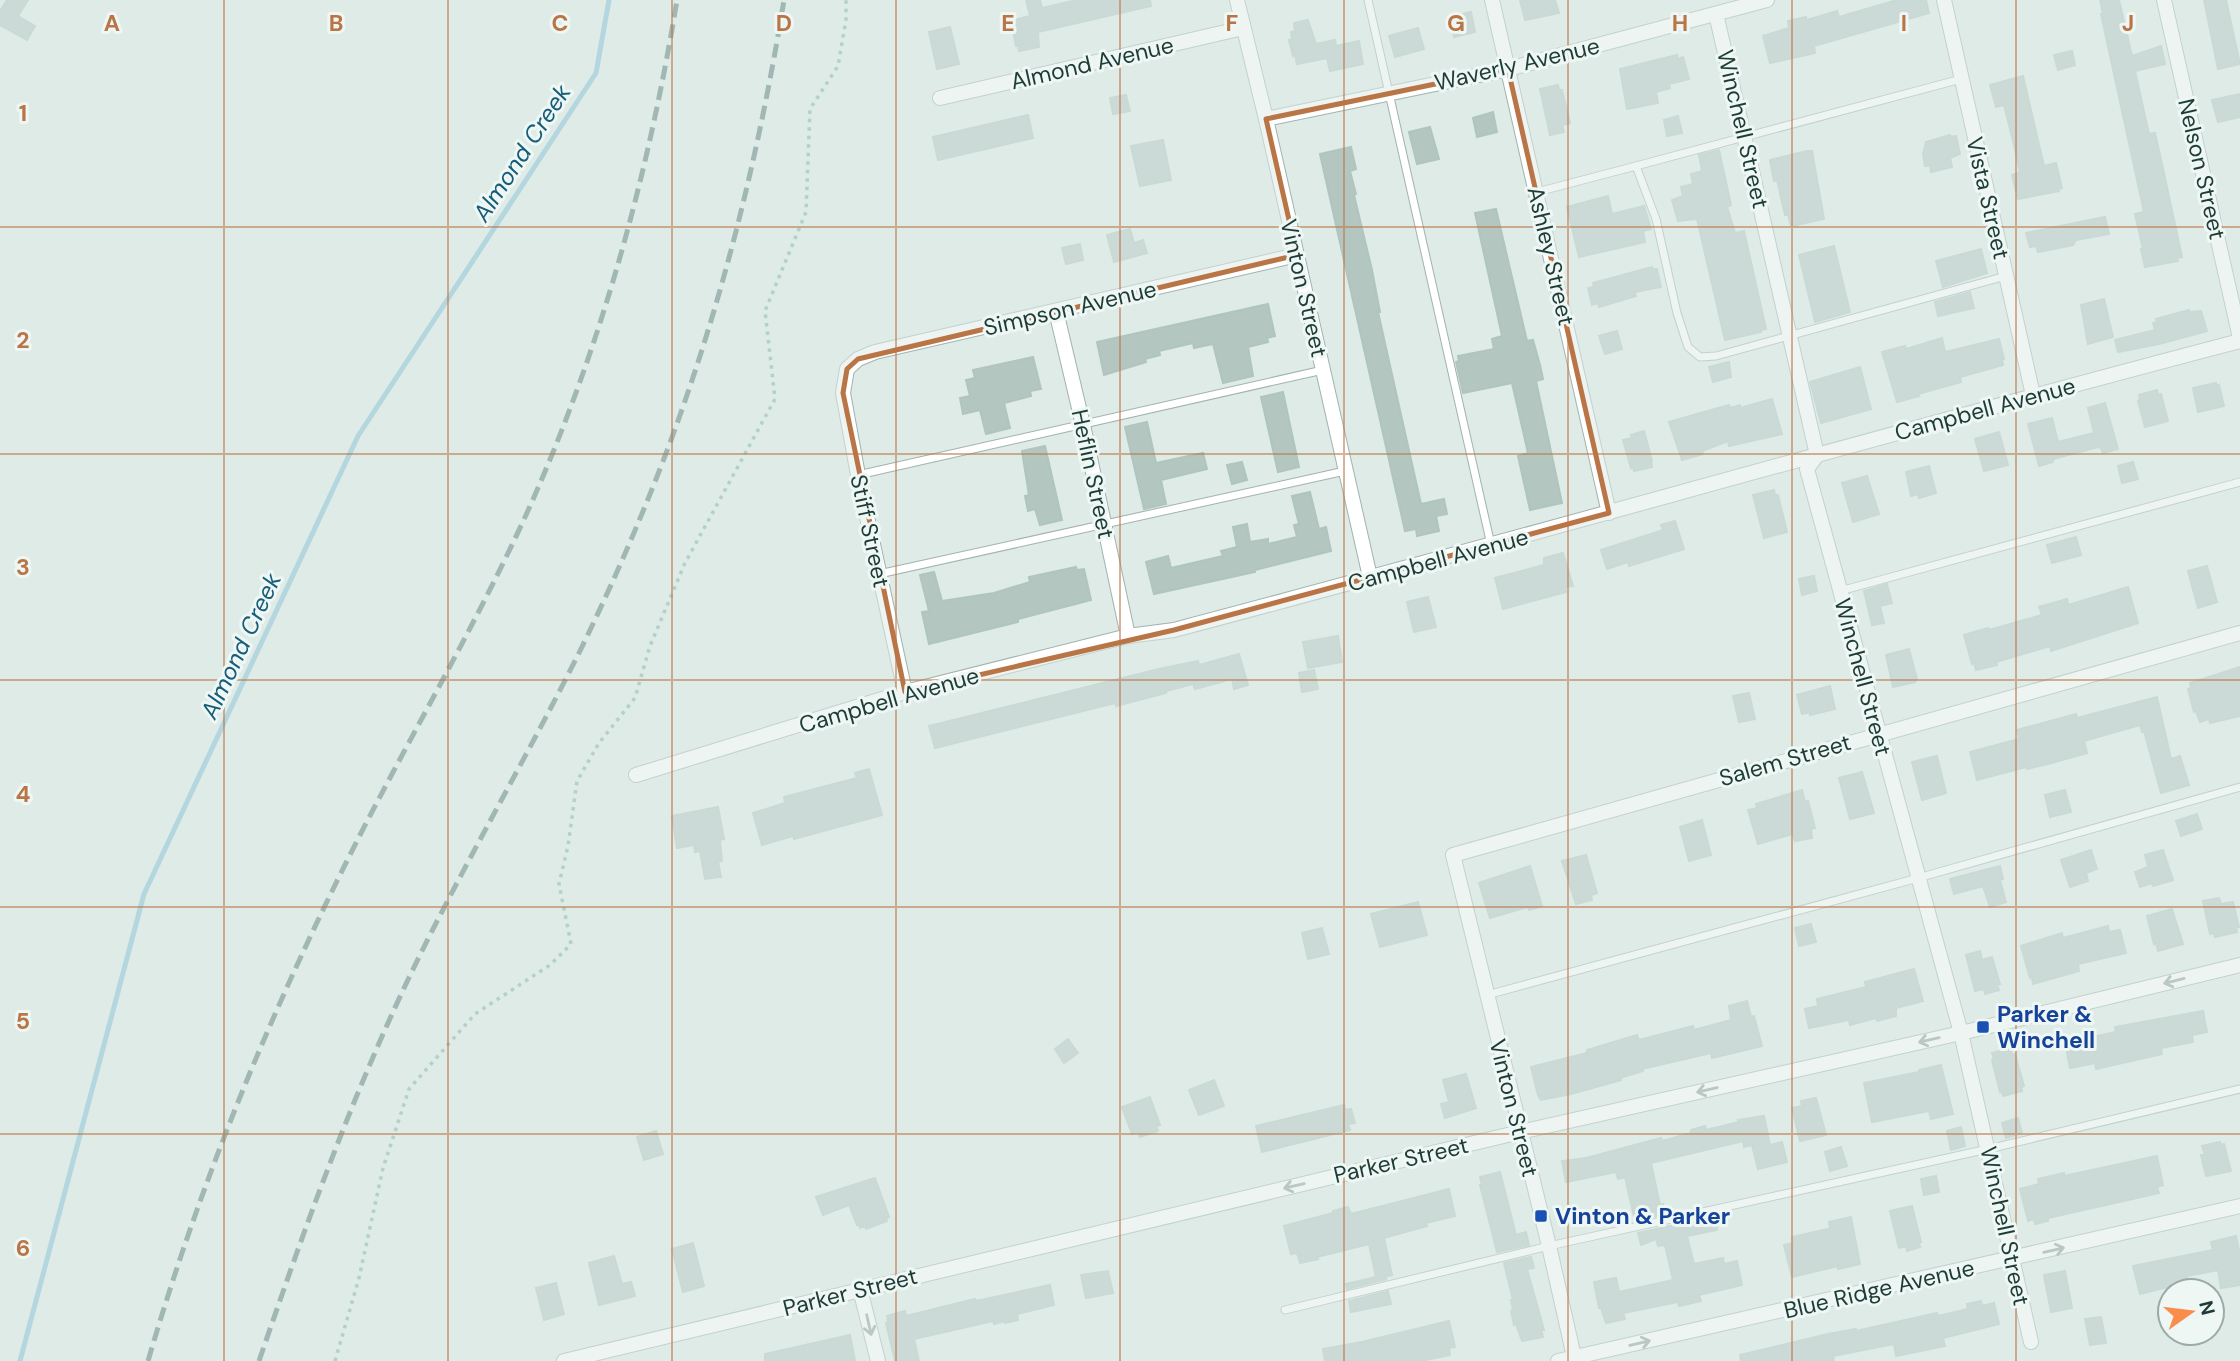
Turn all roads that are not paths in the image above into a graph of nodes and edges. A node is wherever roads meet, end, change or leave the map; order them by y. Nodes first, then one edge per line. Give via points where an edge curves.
1 (1237, 0) edge
2 (1368, 0) edge
3 (1492, 0) edge
4 (1767, 0) edge
5 (1944, 0) edge
6 (2164, 0) edge
7 (1716, 13) junction
8 (1243, 28) junction
9 (1508, 69) junction
10 (1961, 79) junction
11 (1389, 93) junction
12 (940, 97) dead end
13 (1266, 119) junction
14 (1745, 137) junction
15 (1636, 166) junction
16 (1537, 192) junction
17 (1297, 255) junction
18 (2006, 276) junction
19 (1056, 311) junction
20 (1790, 335) junction
21 (2240, 339) edge
22 (847, 369) joint
23 (1323, 370) junction
24 (2033, 395) junction
25 (1083, 425) junction
26 (1817, 455) junction
27 (1345, 471) junction
28 (858, 475) junction
29 (2240, 482) edge
30 (1609, 513) junction
31 (1103, 523) junction
32 (1491, 546) junction
33 (879, 574) junction
34 (1370, 577) junction
35 (1839, 591) junction
36 (2240, 633) edge
37 (1128, 636) junction
38 (905, 692) junction
39 (1879, 733) junction
40 (636, 775) dead end
41 (2240, 787) edge
42 (1452, 855) joint
43 (1917, 878) junction
44 (2240, 965) edge
45 (1486, 995) junction
46 (1961, 1033) junction
47 (2240, 1089) edge
48 (1520, 1132) junction
49 (1988, 1149) junction
50 (2240, 1206) edge
51 (1549, 1246) junction
52 (2011, 1260) junction
53 (860, 1289) junction
54 (1285, 1310) dead end
55 (2031, 1342) dead end
56 (1574, 1359) edge
57 (564, 1361) edge
58 (878, 1361) edge
59 (1558, 1361) edge

1 - 8 street, Vinton Street
2 - 11 lane
3 - 9 street, Ashley Street
4 - 7 street, Waverly Avenue
5 - 10 street, Vista Street
6 - 21 street, Nelson Street
7 - 9 street, Waverly Avenue
7 - 14 street, Winchell Street
8 - 12 street, Almond Avenue
8 - 13 street, Vinton Street
9 - 11 street, Waverly Avenue
9 - 16 street, Ashley Street
10 - 14 lane
10 - 18 street, Vista Street
11 - 13 street, Waverly Avenue
11 - 32 lane
13 - 17 street, Vinton Street
14 - 15 lane
14 - 20 street, Winchell Street
15 - 16 lane
15 - 20 lane via 1656,219 1688,347 1700,357 1716,356
16 - 30 street, Ashley Street
17 - 19 street, Simpson Avenue
17 - 23 street, Vinton Street
18 - 20 lane
18 - 24 street, Vista Street
19 - 22 street, Simpson Avenue via 875,352
19 - 25 street, Heflin Street
20 - 26 street, Winchell Street
21 - 24 street, Campbell Avenue
22 - 28 street, Stiff Street via 843,393
23 - 25 lane
23 - 27 street, Vinton Street
24 - 26 street, Campbell Avenue
25 - 28 lane
25 - 31 street, Heflin Street
26 - 30 street, Campbell Avenue
26 - 35 street, Winchell Street via 1807,469
27 - 31 lane
27 - 34 street, Vinton Street
28 - 33 street, Stiff Street
29 - 35 lane
30 - 32 street, Campbell Avenue
31 - 33 lane
31 - 37 street, Heflin Street
32 - 34 street, Campbell Avenue
33 - 38 street, Stiff Street
34 - 37 street, Campbell Avenue via 1174,630
35 - 39 street, Winchell Street
36 - 39 street, Salem Street
37 - 38 street, Campbell Avenue
38 - 40 street, Campbell Avenue
39 - 42 street, Salem Street
39 - 43 street, Winchell Street
41 - 43 lane
42 - 45 street, Vinton Street
43 - 45 lane
43 - 46 street, Winchell Street
44 -> 46 street, Parker Street
45 - 48 street, Vinton Street
46 -> 48 street, Parker Street
46 - 49 street, Winchell Street
47 - 49 lane
48 - 51 street, Vinton Street
48 -> 53 street, Parker Street
49 - 51 lane
49 - 52 street, Winchell Street
52 -> 50 street, Blue Ridge Avenue
51 - 54 lane
51 - 56 street, Vinton Street
52 - 55 street, Winchell Street
56 -> 52 street, Blue Ridge Avenue
53 - 57 street, Parker Street
53 -> 58 street
56 - 59 street, Blue Ridge Avenue

